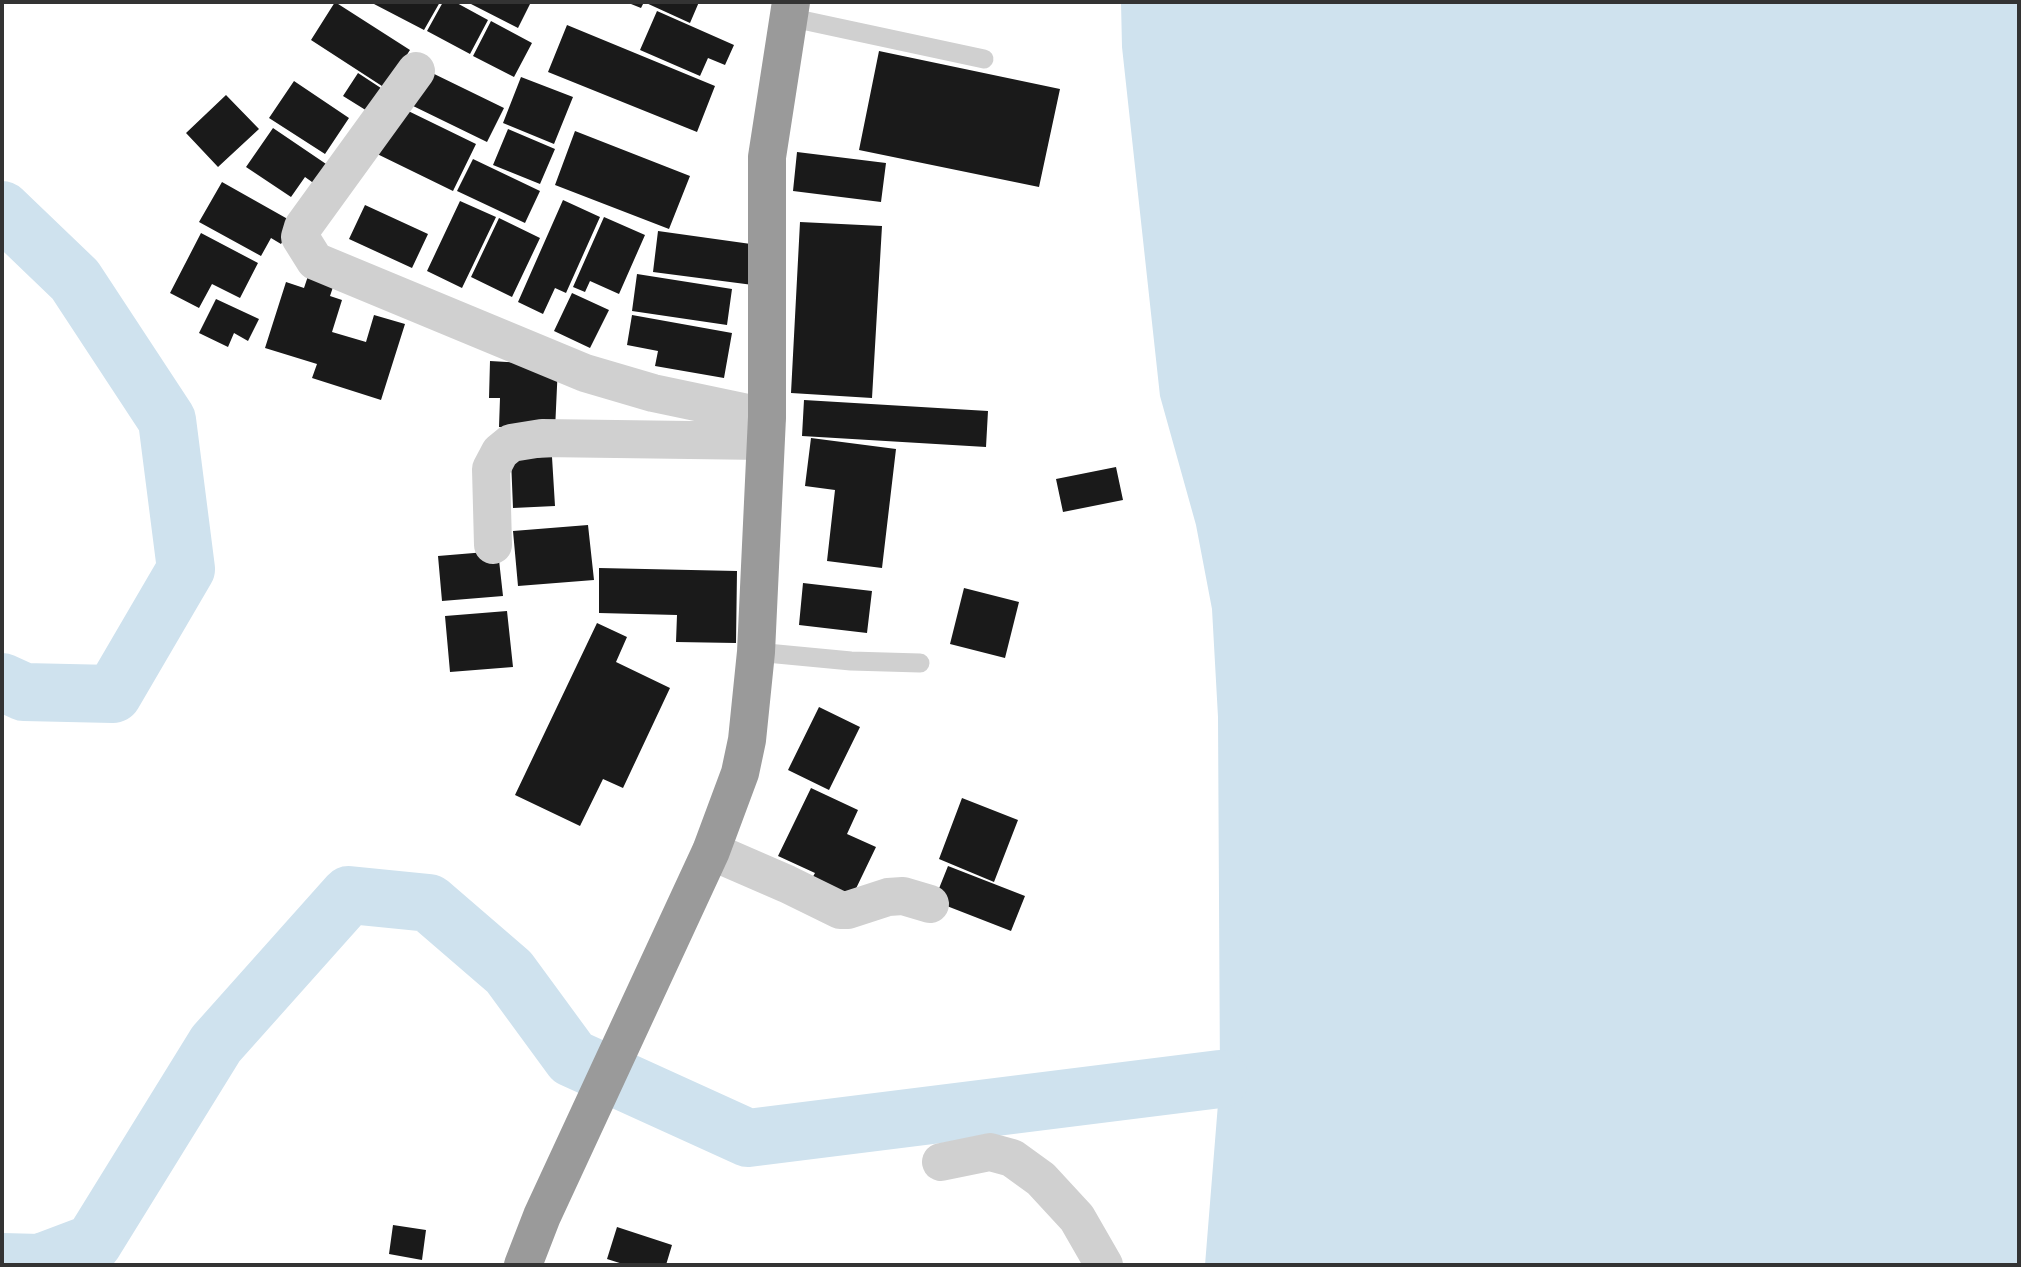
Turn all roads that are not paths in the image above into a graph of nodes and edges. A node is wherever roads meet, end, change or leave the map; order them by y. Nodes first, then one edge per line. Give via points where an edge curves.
1 (789, 9) edge
2 (984, 59) dead end
3 (416, 71) dead end
4 (765, 429) junction
5 (493, 545) dead end
6 (756, 652) junction
7 (920, 663) dead end
8 (711, 851) junction
9 (930, 904) dead end
10 (941, 1161) dead end
11 (523, 1265) edge
12 (1104, 1265) edge

1 - 2 lane
1 - 4 highway via 767,157
3 - 4 street via 303,227 300,237 315,261 584,373
4 - 5 street via 511,443 491,469
4 - 6 highway
6 - 7 lane
6 - 8 highway via 740,773
8 - 9 street via 840,910 888,897
8 - 11 highway
10 - 12 street via 990,1152 1012,1158 1041,1179 1077,1217

